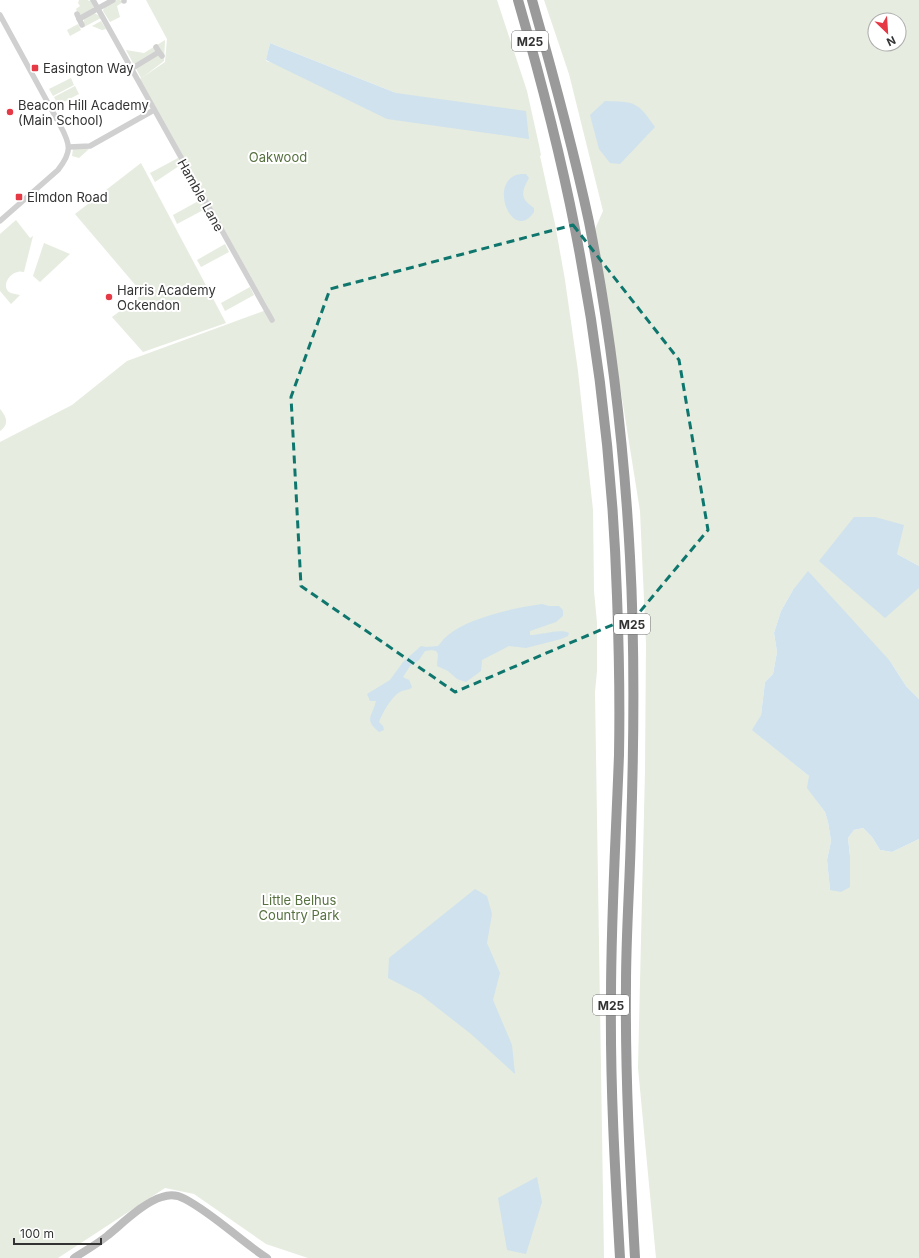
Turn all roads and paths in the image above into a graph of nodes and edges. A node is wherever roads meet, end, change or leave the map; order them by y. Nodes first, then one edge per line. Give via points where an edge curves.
1 (93, 0) edge
2 (113, 0) edge
3 (518, 0) edge
4 (532, 0) edge
5 (98, 8) junction
6 (0, 15) edge
7 (82, 25) dead end
8 (159, 52) dead end
9 (131, 68) junction
10 (154, 110) junction
11 (69, 147) junction
12 (0, 221) edge
13 (272, 320) dead end
14 (74, 1258) edge
15 (267, 1258) edge
16 (620, 1258) edge
17 (636, 1258) edge

1 - 5 street, Hamble Lane
2 - 5 street
3 - 16 highway, M25 via 542,83 576,234 594,340 610,477 616,563 619,751 610,997
4 - 17 highway, M25 via 566,123 593,244 613,374 625,482 634,715 626,1024
5 - 7 street via 78,17
5 - 9 street, Hamble Lane
6 - 11 street via 68,139
8 - 9 street
9 - 10 street, Hamble Lane
10 - 11 street via 90,146
10 - 13 street, Hamble Lane
11 - 12 street via 65,161 58,170
14 - 15 street via 105,1238 144,1207 161,1197 173,1195 185,1198

